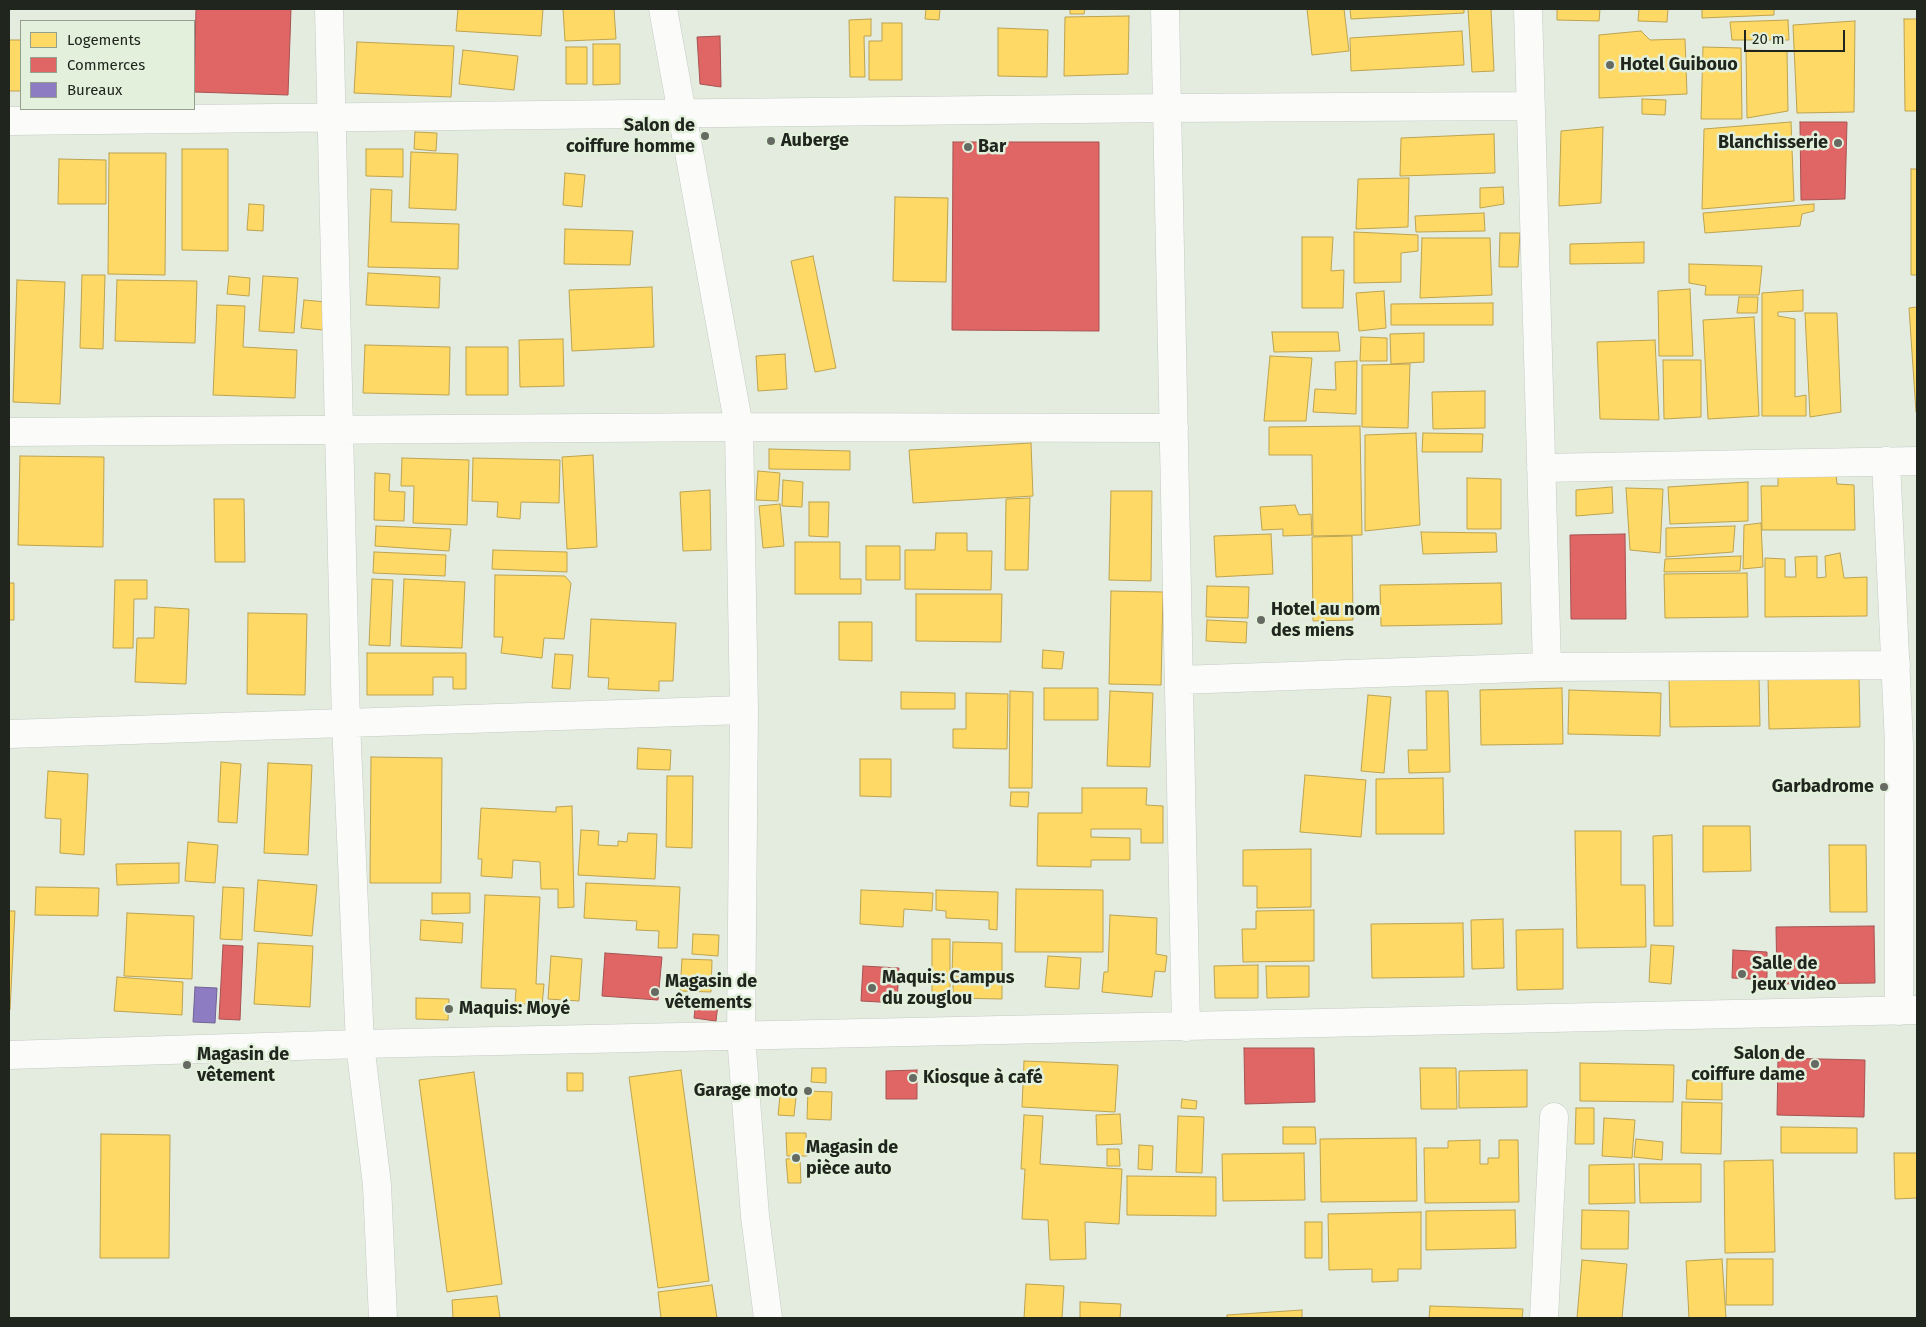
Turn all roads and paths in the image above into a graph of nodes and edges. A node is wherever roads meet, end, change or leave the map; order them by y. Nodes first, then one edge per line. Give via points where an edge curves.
1 (329, 9) edge
2 (663, 9) edge
3 (1165, 9) edge
4 (1528, 9) edge
5 (1530, 106) junction
6 (1167, 108) junction
7 (682, 113) junction
8 (332, 117) junction
9 (9, 121) edge
10 (739, 427) junction
11 (1174, 428) junction
12 (339, 429) junction
13 (9, 432) edge
14 (1886, 461) junction
15 (1917, 461) edge
16 (1541, 468) junction
17 (1896, 665) junction
18 (1547, 667) junction
19 (1178, 680) junction
20 (744, 710) junction
21 (346, 723) junction
22 (9, 734) edge
23 (1908, 1011) edge
24 (1186, 1026) junction
25 (741, 1036) junction
26 (360, 1044) junction
27 (9, 1055) edge
28 (1554, 1116) dead end
29 (383, 1318) edge
30 (768, 1318) edge
31 (1544, 1318) edge

1 - 8 street
2 - 7 street
3 - 6 street
4 - 5 street
5 - 6 street
5 - 16 street
6 - 7 street
6 - 11 street
7 - 8 street
7 - 10 street
8 - 9 street
8 - 12 street
10 - 11 street
10 - 12 street
10 - 20 street
11 - 19 street
12 - 13 street
12 - 21 street
14 - 15 street
14 - 16 street
14 - 17 street
16 - 18 street
17 - 18 street
17 - 23 street
18 - 19 street
19 - 24 street
20 - 21 street
20 - 25 street
21 - 22 street
21 - 26 street
23 - 24 street
24 - 25 street
25 - 26 street
25 - 30 street via 755,1216
26 - 27 street
26 - 29 street via 377,1185
28 - 31 street

